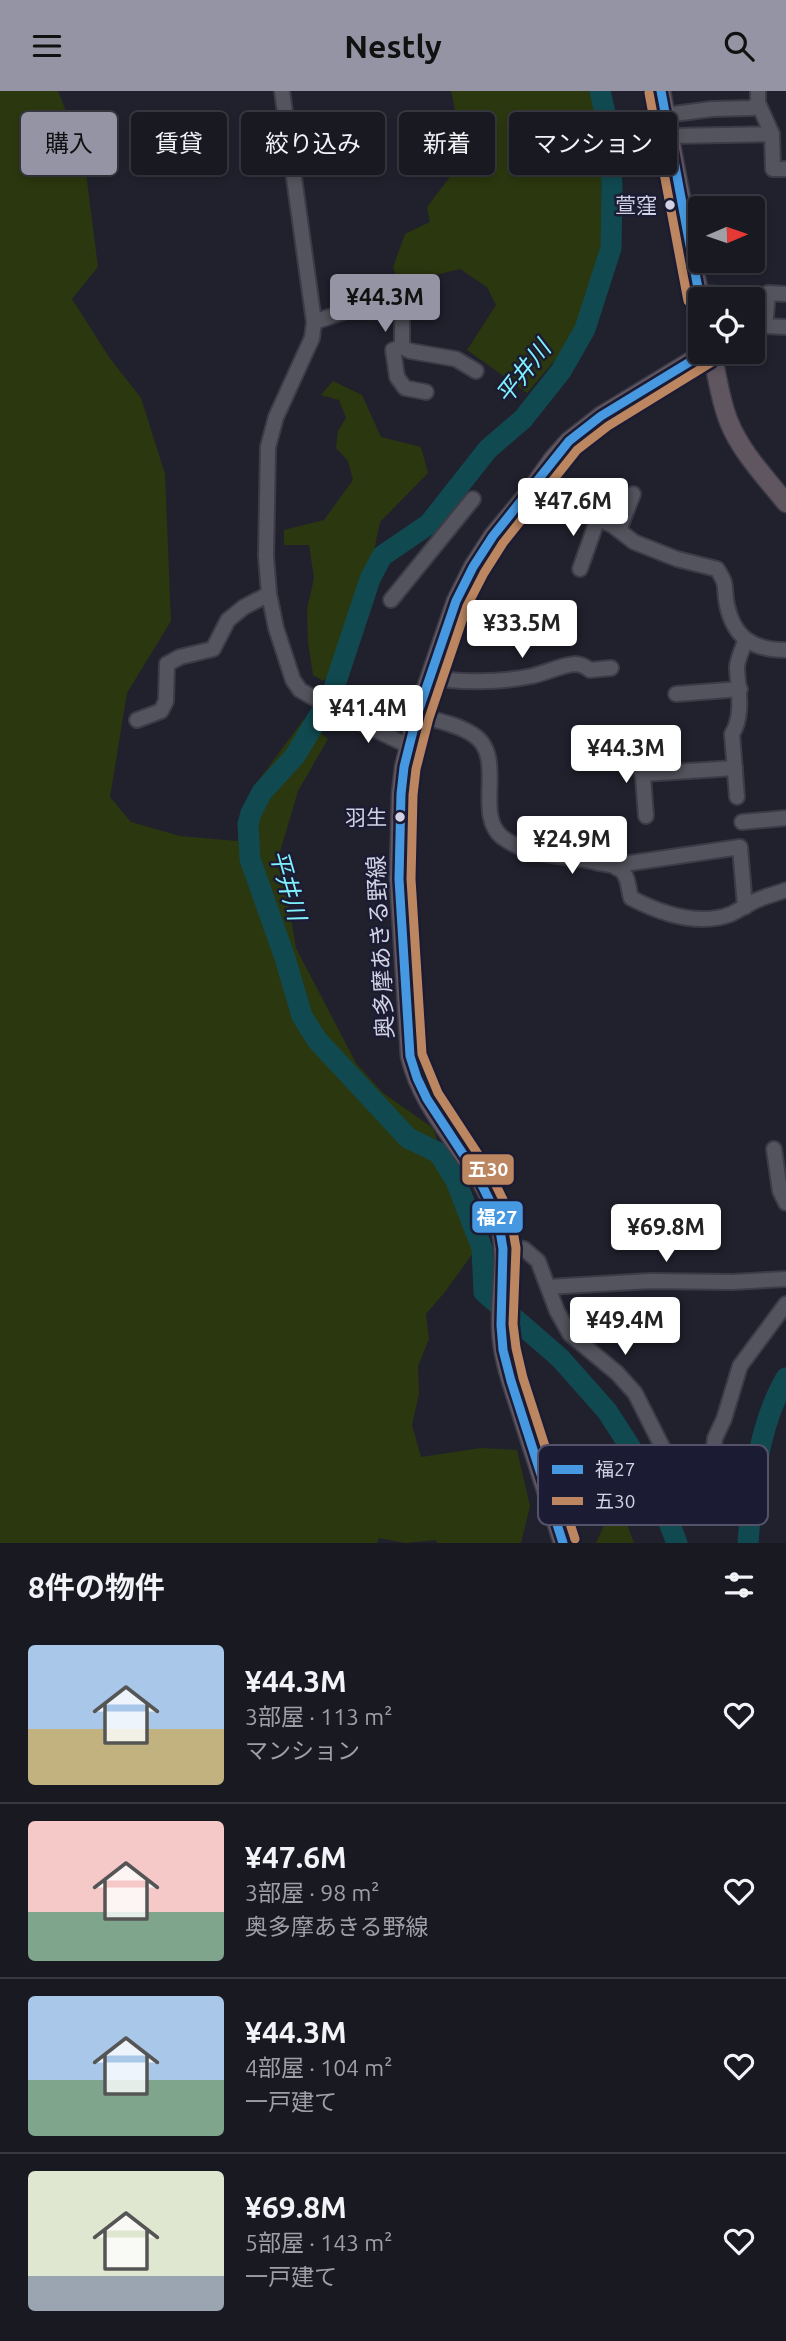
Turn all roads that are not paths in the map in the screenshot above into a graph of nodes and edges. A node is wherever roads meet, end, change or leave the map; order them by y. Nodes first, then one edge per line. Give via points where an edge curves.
1 (282, 91) edge
2 (662, 91) edge
3 (758, 97) edge
4 (666, 112) edge
5 (677, 114) edge
6 (677, 136) edge
7 (777, 136) edge
8 (786, 169) edge
9 (677, 170) edge
10 (697, 287) edge
11 (786, 294) edge
12 (768, 296) joint
13 (765, 303) edge
14 (314, 322) junction
15 (765, 326) edge
16 (786, 327) edge
17 (402, 347) junction
18 (688, 363) edge
19 (715, 364) edge
20 (476, 371) dead end
21 (426, 392) dead end
22 (531, 490) junction
23 (634, 493) dead end
24 (473, 499) dead end
25 (785, 499) edge
26 (598, 518) junction
27 (619, 530) junction
28 (580, 569) dead end
29 (269, 594) junction
30 (391, 600) dead end
31 (451, 613) junction
32 (534, 619) dead end
33 (746, 641) junction
34 (786, 650) edge
35 (611, 668) dead end
36 (429, 676) junction
37 (740, 689) junction
38 (676, 694) dead end
39 (417, 715) junction
40 (137, 720) dead end
41 (409, 746) junction
42 (640, 751) dead end
43 (735, 768) junction
44 (642, 774) junction
45 (737, 797) dead end
46 (646, 816) dead end
47 (786, 818) edge
48 (742, 822) dead end
49 (617, 868) junction
50 (786, 890) edge
51 (745, 907) junction
52 (774, 1149) dead end
53 (786, 1203) edge
54 (505, 1254) junction
55 (786, 1279) edge
56 (548, 1287) junction
57 (786, 1304) edge
58 (661, 1445) edge
59 (714, 1445) edge
60 (538, 1465) edge
61 (557, 1525) edge
62 (563, 1543) edge

1 - 14 street
2 - 4 main road
3 - 5 street via 751,108
3 - 7 street
6 - 7 street
7 - 8 street via 773,169
9 - 10 main road
11 - 12 street
12 - 13 street
14 - 17 street via 394,295 407,296
14 - 29 street via 312,338 276,417 268,447
15 - 16 street
17 - 20 street via 456,359
17 - 21 street via 393,350 397,377 405,388
18 - 22 main road, 奥多摩あきる野線 via 586,426 553,459
19 - 25 main road via 732,429
22 - 26 street
22 - 31 main road, 奥多摩あきる野線 via 482,551
23 - 27 street
24 - 30 street
26 - 27 street
26 - 28 street
27 - 33 street via 677,559 717,569 726,582 732,621
29 - 40 street via 228,620 213,649 167,664 166,701 161,711
29 - 41 street via 276,628 300,690
31 - 32 street
31 - 36 main road, 奥多摩あきる野線
33 - 34 street
33 - 37 street via 737,665
35 - 36 street via 590,670 573,664 535,676 502,679
36 - 39 main road, 奥多摩あきる野線
37 - 38 street
37 - 43 street via 732,734
39 - 41 main road, 奥多摩あきる野線
39 - 49 street via 474,735 484,745 491,816 502,837 534,852
41 - 54 main road, 奥多摩あきる野線 via 399,879 410,1056 431,1107 491,1199
42 - 44 street
43 - 44 street
43 - 45 street
44 - 46 street
47 - 48 street
49 - 51 street via 628,879 631,898 659,912 710,917
49 - 51 street via 740,847
50 - 51 street
52 - 53 street
54 - 56 street via 524,1249 532,1254
54 - 60 main road, 奥多摩あきる野線 via 502,1340
55 - 56 street
56 - 58 street via 570,1335 635,1393
57 - 59 street via 740,1366
61 - 62 main road, 奥多摩あきる野線

